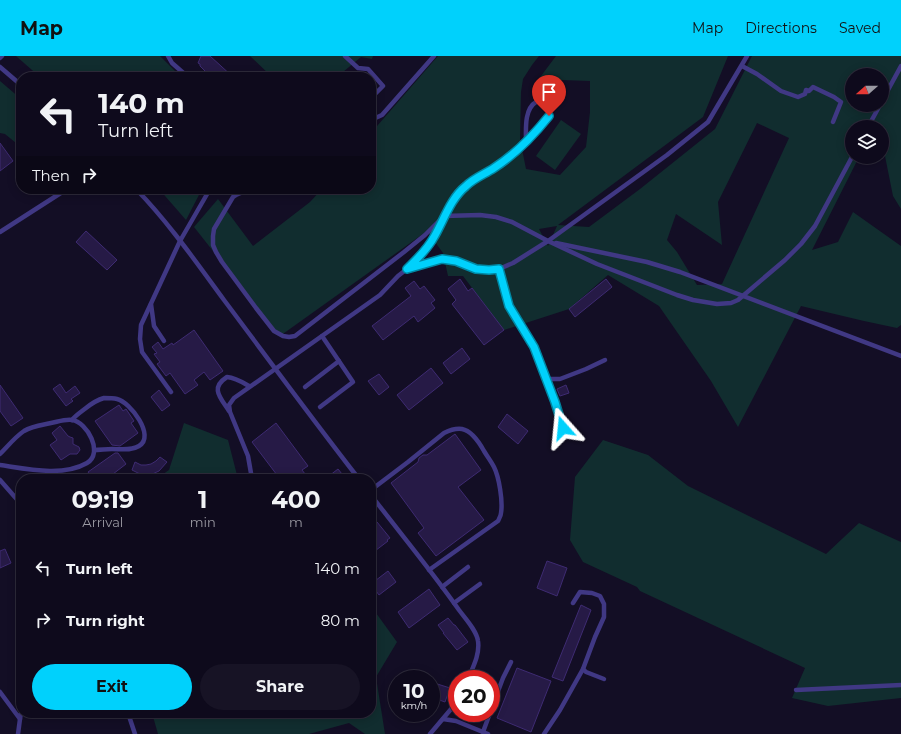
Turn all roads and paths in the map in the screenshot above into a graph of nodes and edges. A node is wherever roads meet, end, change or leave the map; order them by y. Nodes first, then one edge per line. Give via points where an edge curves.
1 (168, 56) edge
2 (345, 56) edge
3 (434, 56) edge
4 (748, 56) edge
5 (0, 66) edge
6 (742, 66) junction
7 (901, 66) edge
8 (182, 72) edge
9 (370, 72) edge
10 (376, 79) edge
11 (16, 80) edge
12 (889, 88) edge
13 (376, 93) edge
14 (376, 118) edge
15 (833, 122) dead end
16 (526, 142) junction
17 (848, 164) edge
18 (59, 194) edge
19 (140, 194) edge
20 (207, 194) edge
21 (239, 194) edge
22 (444, 216) junction
23 (0, 232) edge
24 (180, 241) junction
25 (548, 242) junction
26 (407, 269) junction
27 (499, 269) junction
28 (742, 296) junction
29 (151, 304) junction
30 (322, 336) junction
31 (164, 341) dead end
32 (901, 356) edge
33 (605, 360) dead end
34 (339, 361) junction
35 (275, 368) junction
36 (546, 379) junction
37 (241, 381) junction
38 (249, 386) junction
39 (305, 386) dead end
40 (171, 392) dead end
41 (241, 392) junction
42 (221, 399) junction
43 (232, 401) junction
44 (320, 407) dead end
45 (230, 412) junction
46 (72, 420) junction
47 (563, 428) dead end
48 (94, 450) junction
49 (0, 454) edge
50 (0, 465) edge
51 (251, 474) edge
52 (355, 474) edge
53 (0, 480) edge
54 (376, 486) edge
55 (16, 498) edge
56 (376, 501) edge
57 (468, 567) dead end
58 (429, 570) junction
59 (480, 584) dead end
60 (442, 587) junction
61 (454, 603) junction
62 (573, 603) dead end
63 (511, 662) dead end
64 (583, 669) junction
65 (472, 670) edge
66 (604, 679) dead end
67 (901, 685) edge
68 (500, 688) edge
69 (796, 690) dead end
70 (0, 692) edge
71 (448, 713) edge
72 (16, 714) edge
73 (130, 718) edge
74 (20, 719) edge
75 (443, 719) junction
76 (488, 722) edge
77 (486, 733) edge
78 (18, 734) edge
79 (135, 734) edge
80 (430, 734) edge
81 (544, 734) edge

1 - 8 lane
2 - 9 lane via 358,68 368,69
3 - 14 lane via 382,115
4 - 6 lane
5 - 11 lane
6 - 15 lane via 781,91 798,97 813,87 834,97 841,102
6 - 25 lane via 708,122
7 - 12 lane
10 - 13 lane via 382,86
16 - 16 lane via 549,116 549,106 542,100 528,111
16 - 22 lane via 503,162 466,185
17 - 28 lane via 815,226 801,244
18 - 23 lane
19 - 24 lane
20 - 24 lane
21 - 22 lane via 233,197 218,221 214,229 213,245 222,262 274,331 289,337 295,336 404,252
22 - 25 lane via 496,217 512,222
22 - 26 lane via 424,252
24 - 29 lane
24 - 35 lane
25 - 27 lane
25 - 28 lane via 647,262
25 - 28 lane via 614,271 693,300 726,304
26 - 27 lane via 442,259 456,261 476,269
26 - 30 lane via 380,295
27 - 36 lane via 509,306 534,347
28 - 32 lane
29 - 31 lane via 154,326
29 - 40 lane via 141,325 142,352
30 - 34 lane
30 - 35 lane
33 - 36 lane via 560,379
34 - 39 lane
34 - 44 lane via 352,382
35 - 38 lane
35 - 52 lane
36 - 47 lane
37 - 38 lane
37 - 41 lane
37 - 42 lane via 227,377 220,381 217,388
38 - 41 lane
41 - 43 lane
42 - 43 lane
42 - 45 lane
43 - 45 lane via 229,405
45 - 51 lane via 248,456
46 - 48 lane via 80,423 88,432
46 - 48 lane via 94,402 104,398 118,399 127,405 140,421 145,435 140,446 128,450
46 - 49 lane via 25,430
48 - 50 lane via 89,462 64,470
53 - 55 lane
54 - 58 lane via 450,430 464,429 472,434 494,466 502,503 498,522
56 - 58 lane
57 - 60 lane
58 - 60 lane
59 - 61 lane
60 - 61 lane
61 - 65 lane via 478,640 478,651
62 - 64 lane via 580,592 600,596 604,604 604,617
63 - 68 lane
64 - 66 lane
64 - 81 lane
67 - 69 lane
70 - 72 lane
71 - 75 lane
73 - 79 lane
74 - 78 lane
75 - 77 lane via 456,721
75 - 80 lane
76 - 77 lane

